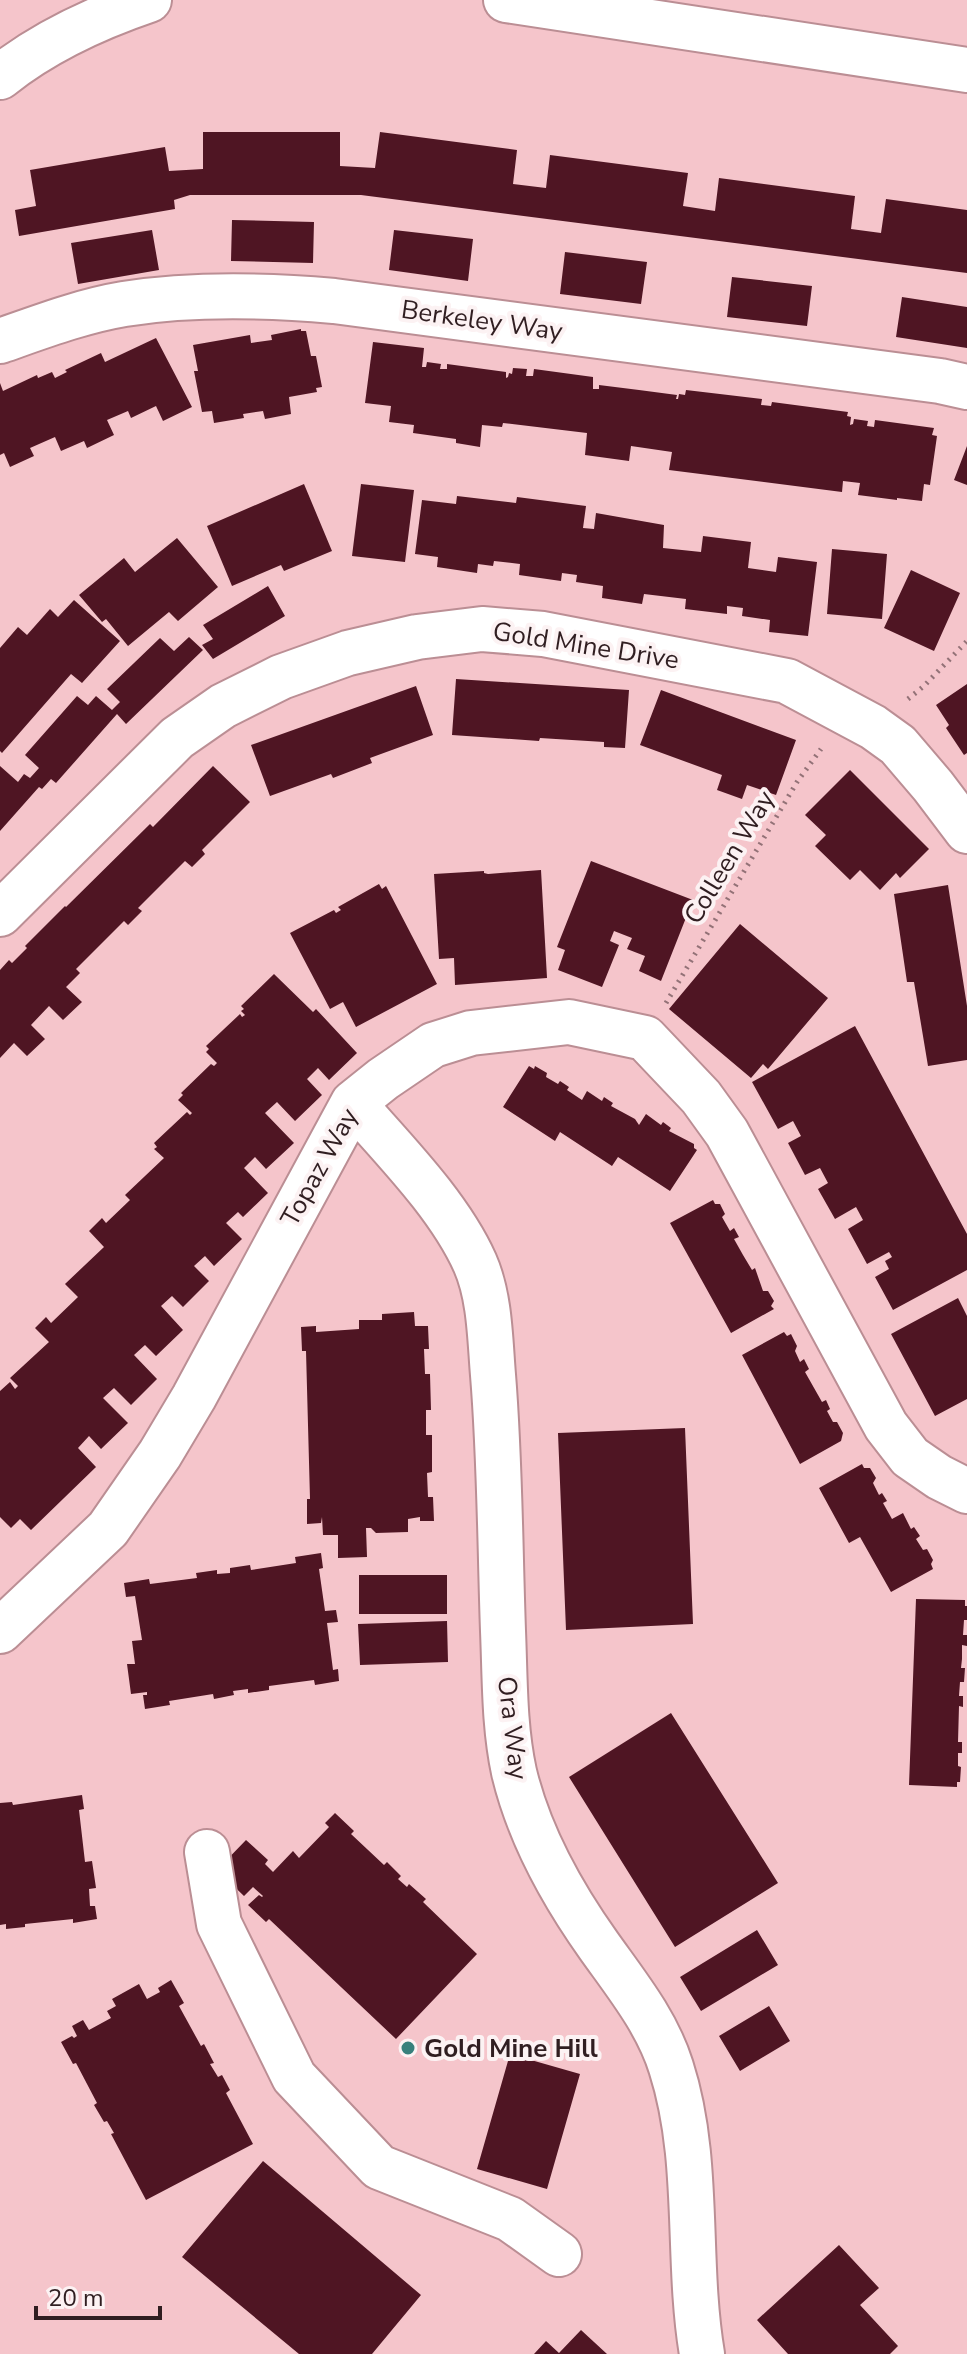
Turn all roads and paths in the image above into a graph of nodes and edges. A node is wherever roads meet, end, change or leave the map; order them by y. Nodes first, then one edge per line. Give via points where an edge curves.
1 (149, 0) edge
2 (506, 0) edge
3 (967, 70) edge
4 (0, 77) edge
5 (0, 341) edge
6 (967, 387) edge
7 (967, 641) edge
8 (873, 727) junction
9 (967, 831) edge
10 (0, 914) edge
11 (645, 1038) junction
12 (353, 1103) junction
13 (967, 1491) edge
14 (0, 1631) edge
15 (207, 1852) dead end
16 (559, 2254) dead end
17 (702, 2354) edge

1 - 4 street via 52,41
2 - 3 street
5 - 6 street, Berkeley Way via 124,304 263,295
7 - 8 path via 924,686
8 - 9 street, Gold Mine Drive via 898,745
8 - 10 street, Gold Mine Drive via 774,678 543,634 482,629 417,637 348,653 281,677 223,706 177,738
8 - 11 path, Colleen Way via 825,743 811,762
11 - 12 street, Topaz Way via 569,1022 471,1033 433,1045
11 - 13 street via 727,1133 886,1426 910,1457
12 - 14 street, Topaz Way via 160,1454 108,1529
12 - 17 street, Ora Way via 445,1213 475,1264 487,1305 506,1715 514,1772 534,1835 597,1943 642,2004 671,2065 686,2126 694,2301
15 - 16 street via 219,1924 294,2077 379,2167 510,2219

